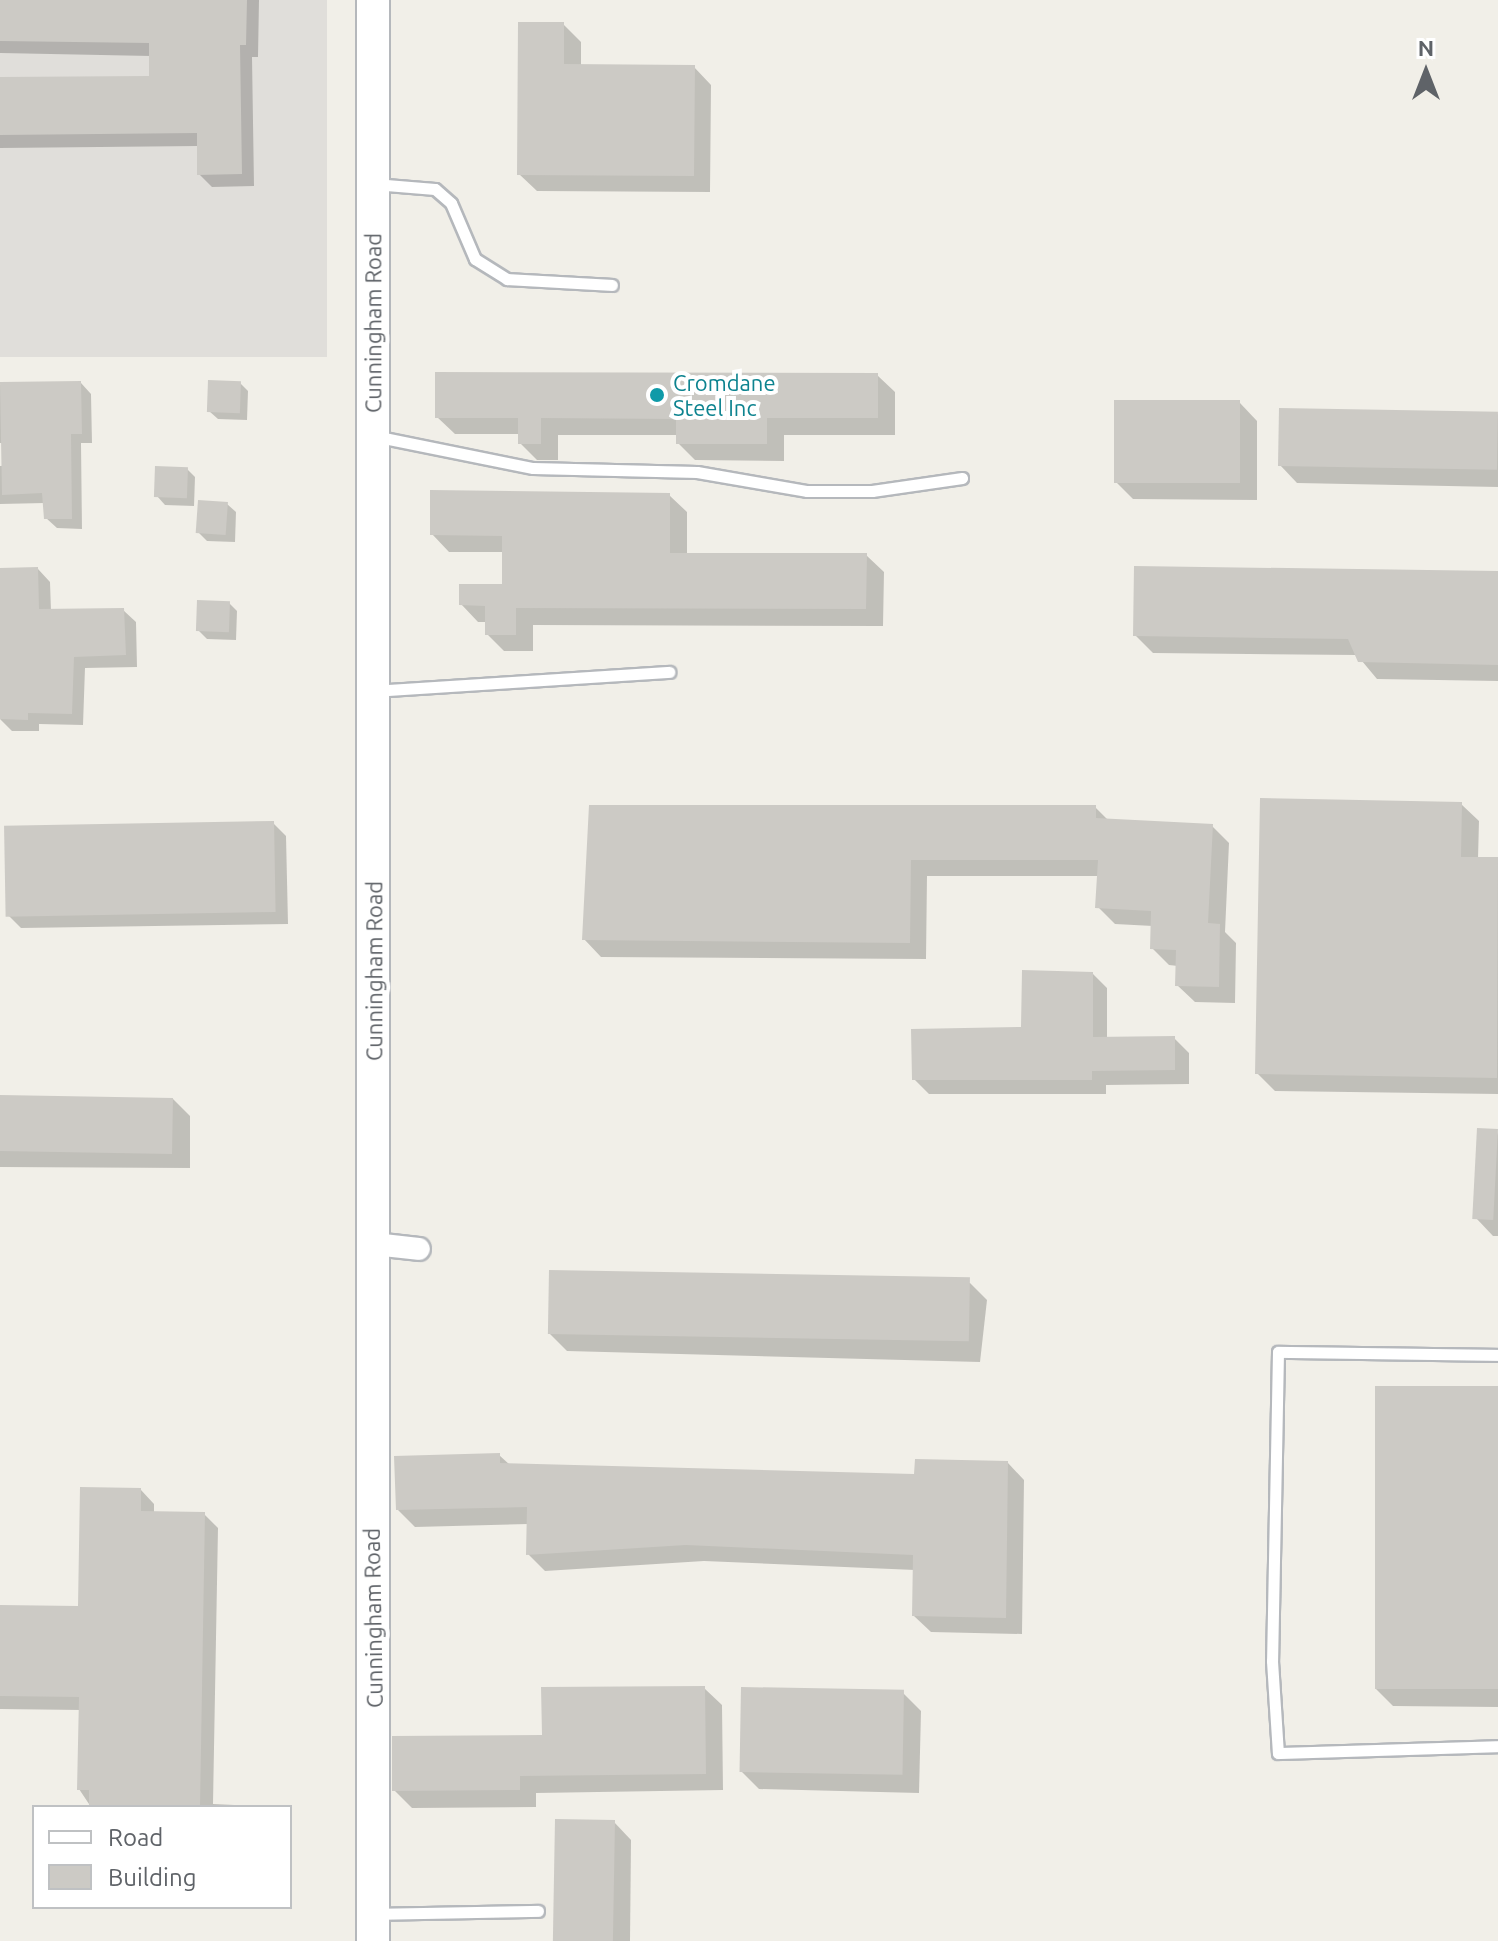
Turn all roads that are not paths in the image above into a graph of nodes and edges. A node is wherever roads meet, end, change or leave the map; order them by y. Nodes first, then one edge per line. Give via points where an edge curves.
1 (373, 0) edge
2 (373, 184) junction
3 (612, 285) dead end
4 (373, 436) junction
5 (962, 478) dead end
6 (669, 672) dead end
7 (374, 691) junction
8 (374, 1244) junction
9 (419, 1249) dead end
10 (1498, 1355) edge
11 (1498, 1746) edge
12 (538, 1911) dead end
13 (374, 1927) edge

1 - 2 street, Cunningham Road
2 - 3 lane via 435,189 451,203 475,259 507,279
2 - 4 street, Cunningham Road
4 - 5 lane via 533,468 697,472 807,491 872,491
4 - 7 street, Cunningham Road
6 - 7 lane
7 - 8 street, Cunningham Road
8 - 9 street
8 - 13 street, Cunningham Road
10 - 11 lane via 1278,1352 1272,1661 1278,1753
12 - 13 lane

